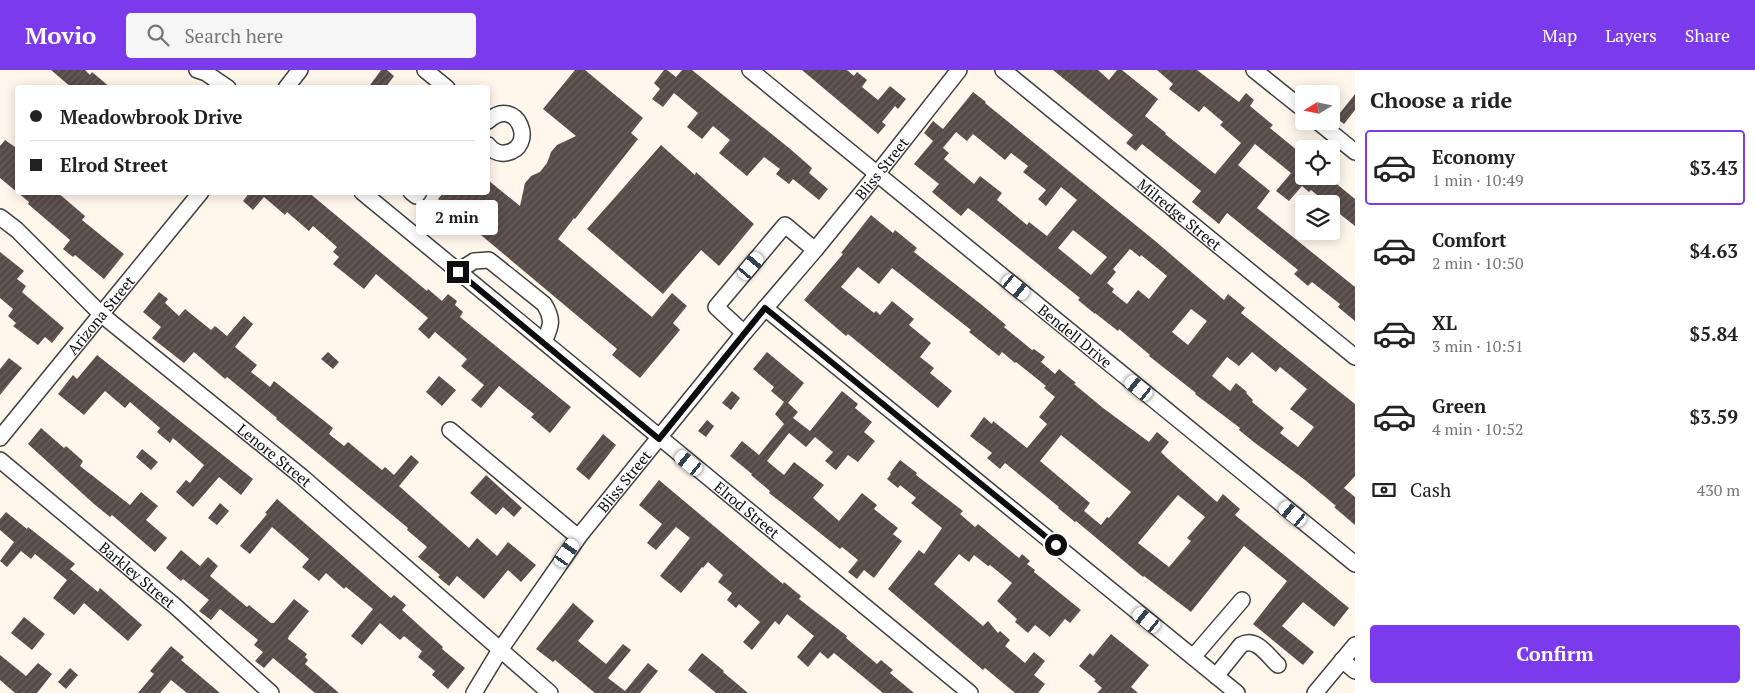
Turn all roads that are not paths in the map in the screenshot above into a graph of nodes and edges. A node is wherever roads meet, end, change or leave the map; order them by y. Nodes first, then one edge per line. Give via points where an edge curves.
1 (197, 70) edge
2 (300, 70) edge
3 (426, 70) edge
4 (750, 70) edge
5 (959, 70) edge
6 (1003, 70) edge
7 (1254, 70) edge
8 (224, 85) edge
9 (288, 85) edge
10 (444, 85) edge
11 (1295, 103) edge
12 (490, 119) edge
13 (1328, 130) edge
14 (490, 147) edge
15 (1355, 152) edge
16 (877, 174) junction
17 (199, 195) edge
18 (366, 195) edge
19 (0, 217) edge
20 (815, 250) junction
21 (458, 272) junction
22 (765, 308) junction
23 (102, 315) junction
24 (744, 333) junction
25 (544, 342) junction
26 (1355, 357) edge
27 (450, 430) dead end
28 (0, 438) edge
29 (659, 439) junction
30 (0, 460) edge
31 (578, 537) junction
32 (1355, 564) edge
33 (1242, 600) dead end
34 (1355, 644) edge
35 (500, 650) junction
36 (1193, 657) junction
37 (1342, 660) junction
38 (1278, 665) dead end
39 (1355, 671) edge
40 (1216, 676) junction
41 (271, 693) edge
42 (474, 693) edge
43 (550, 693) edge
44 (970, 693) edge
45 (1237, 693) edge
46 (1315, 693) edge

1 - 8 street
2 - 9 street
3 - 10 street
4 - 16 street, Bendell Drive
5 - 16 street, Bliss Street
6 - 26 street, Milredge Street
7 - 11 street
12 - 14 street via 501,113 515,118 520,124 522,139 512,151 505,153
13 - 15 street
16 - 20 street, Bliss Street
16 - 32 street, Bendell Drive
17 - 23 street, Arizona Street
18 - 21 street, Elrod Street
19 - 23 street, Lenore Street
20 - 22 street, Bliss Street
20 - 24 street via 786,225 716,307
21 - 25 street, Elrod Street
21 - 25 street via 474,261 489,260 544,304 550,313 551,326
22 - 24 street, Bliss Street
22 - 36 street
23 - 28 street, Arizona Street
23 - 35 street, Lenore Street via 301,476
24 - 29 street, Bliss Street
25 - 29 street, Elrod Street
27 - 31 street
29 - 31 street, Bliss Street
29 - 44 street, Elrod Street
30 - 41 street, Barkley Street via 175,606
31 - 35 street, Bliss Street
33 - 36 street
34 - 37 street
35 - 42 street, Bliss Street
35 - 43 street, Lenore Street
36 - 40 street
37 - 39 street
37 - 46 street
38 - 40 street via 1254,643 1247,642
40 - 45 street

